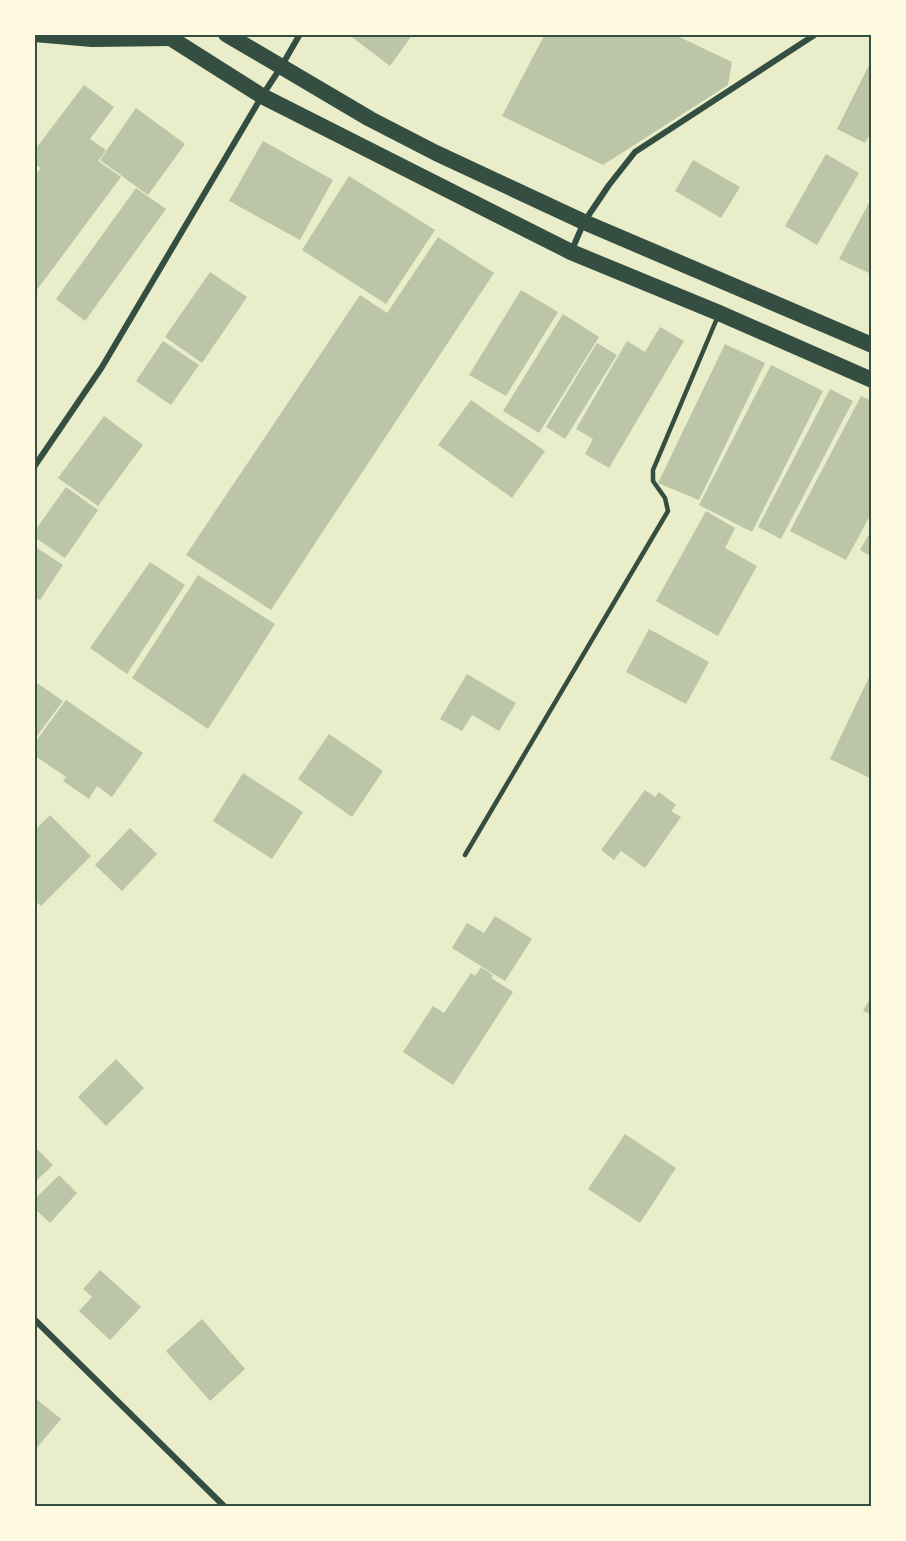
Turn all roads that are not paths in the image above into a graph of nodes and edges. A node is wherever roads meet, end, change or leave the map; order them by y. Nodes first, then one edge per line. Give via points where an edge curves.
1 (226, 34) edge
2 (300, 34) edge
3 (816, 34) edge
4 (34, 37) edge
5 (168, 38) edge
6 (281, 68) junction
7 (262, 96) junction
8 (584, 222) junction
9 (571, 252) junction
10 (719, 313) junction
11 (872, 345) edge
12 (872, 380) edge
13 (34, 466) edge
14 (465, 855) dead end
15 (34, 1319) edge
16 (224, 1506) edge

1 - 6 highway
2 - 6 street
3 - 8 street via 634,152
4 - 5 street via 92,42
5 - 7 highway
6 - 7 street
6 - 8 highway via 436,153
7 - 9 highway
7 - 13 street via 102,367
8 - 9 street
8 - 11 highway
9 - 10 highway
10 - 12 highway
10 - 14 lane via 653,470 653,482 665,498 668,512
15 - 16 street

